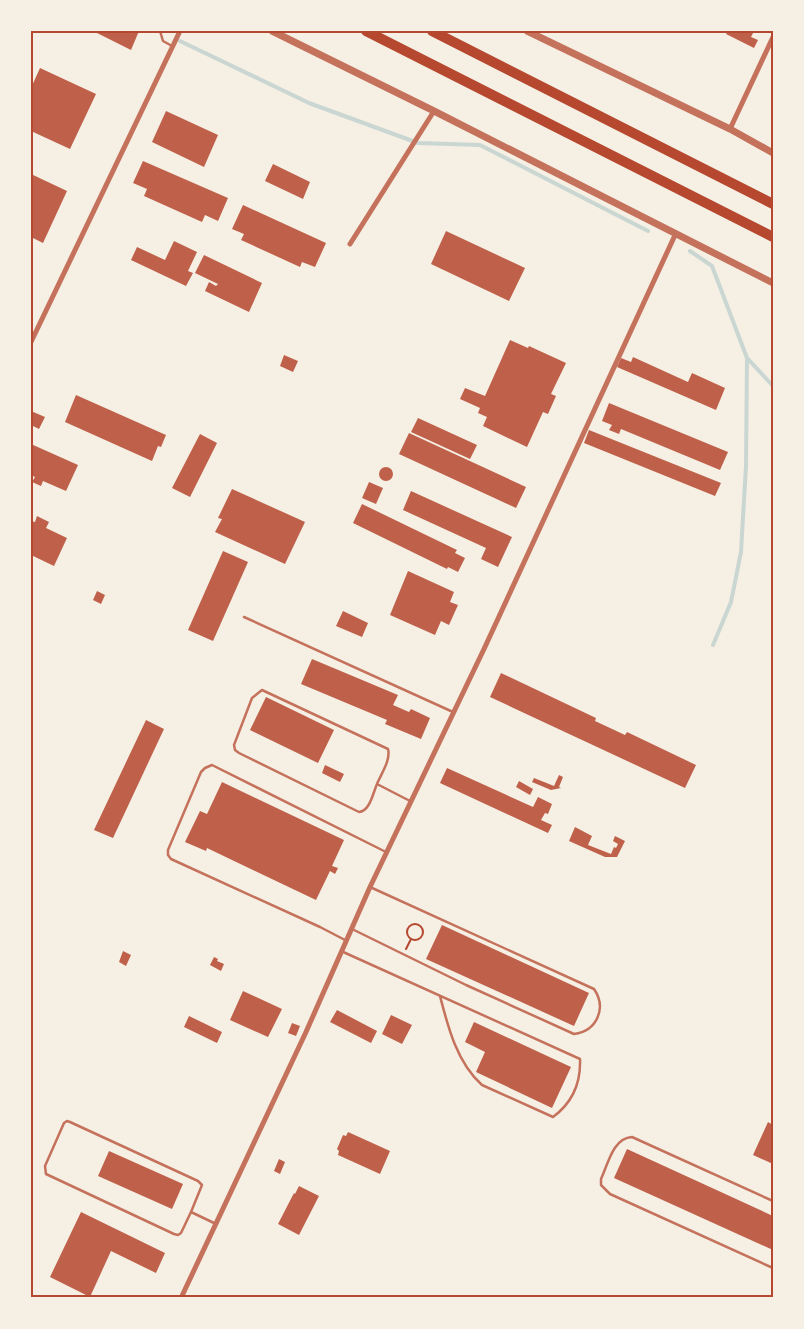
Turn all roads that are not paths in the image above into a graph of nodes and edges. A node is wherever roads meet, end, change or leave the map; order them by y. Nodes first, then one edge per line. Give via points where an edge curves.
1 (160, 31) edge
2 (180, 31) edge
3 (272, 31) edge
4 (366, 31) edge
5 (432, 31) edge
6 (527, 31) edge
7 (773, 37) edge
8 (172, 46) junction
9 (434, 111) junction
10 (730, 129) junction
11 (773, 153) edge
12 (773, 204) edge
13 (676, 233) junction
14 (773, 237) edge
15 (350, 244) dead end
16 (773, 283) edge
17 (31, 342) edge
18 (244, 617) dead end
19 (455, 712) junction
20 (377, 784) junction
21 (412, 802) junction
22 (387, 852) junction
23 (370, 887) junction
24 (351, 929) junction
25 (346, 941) junction
26 (341, 951) junction
27 (440, 996) junction
28 (773, 1201) edge
29 (191, 1212) junction
30 (216, 1224) junction
31 (773, 1268) edge
32 (181, 1298) edge

1 - 8 lane via 164,41
2 - 8 street
3 - 9 street
4 - 14 highway
5 - 12 highway
6 - 10 street
7 - 10 street
8 - 17 street
9 - 13 street
9 - 15 street
10 - 11 street
13 - 16 street
13 - 19 street
18 - 19 lane
19 - 21 street
20 - 20 lane via 367,808 359,812 239,753 234,745 252,698 262,690 388,749 388,759
20 - 21 lane
21 - 22 street
22 - 23 street
22 - 25 lane via 212,766 201,772 168,856
23 - 24 street
23 - 24 lane via 594,989 600,1000 598,1019 586,1031 574,1034
24 - 25 street
25 - 26 street
26 - 27 lane
26 - 30 street
27 - 27 lane via 580,1059 578,1084 565,1106 553,1117 482,1085 472,1077 455,1045
28 - 31 lane via 632,1137 618,1142 601,1179 610,1194
29 - 29 lane via 202,1185 198,1181 70,1122 64,1123 46,1166 46,1174 178,1235
29 - 30 lane
30 - 32 street

